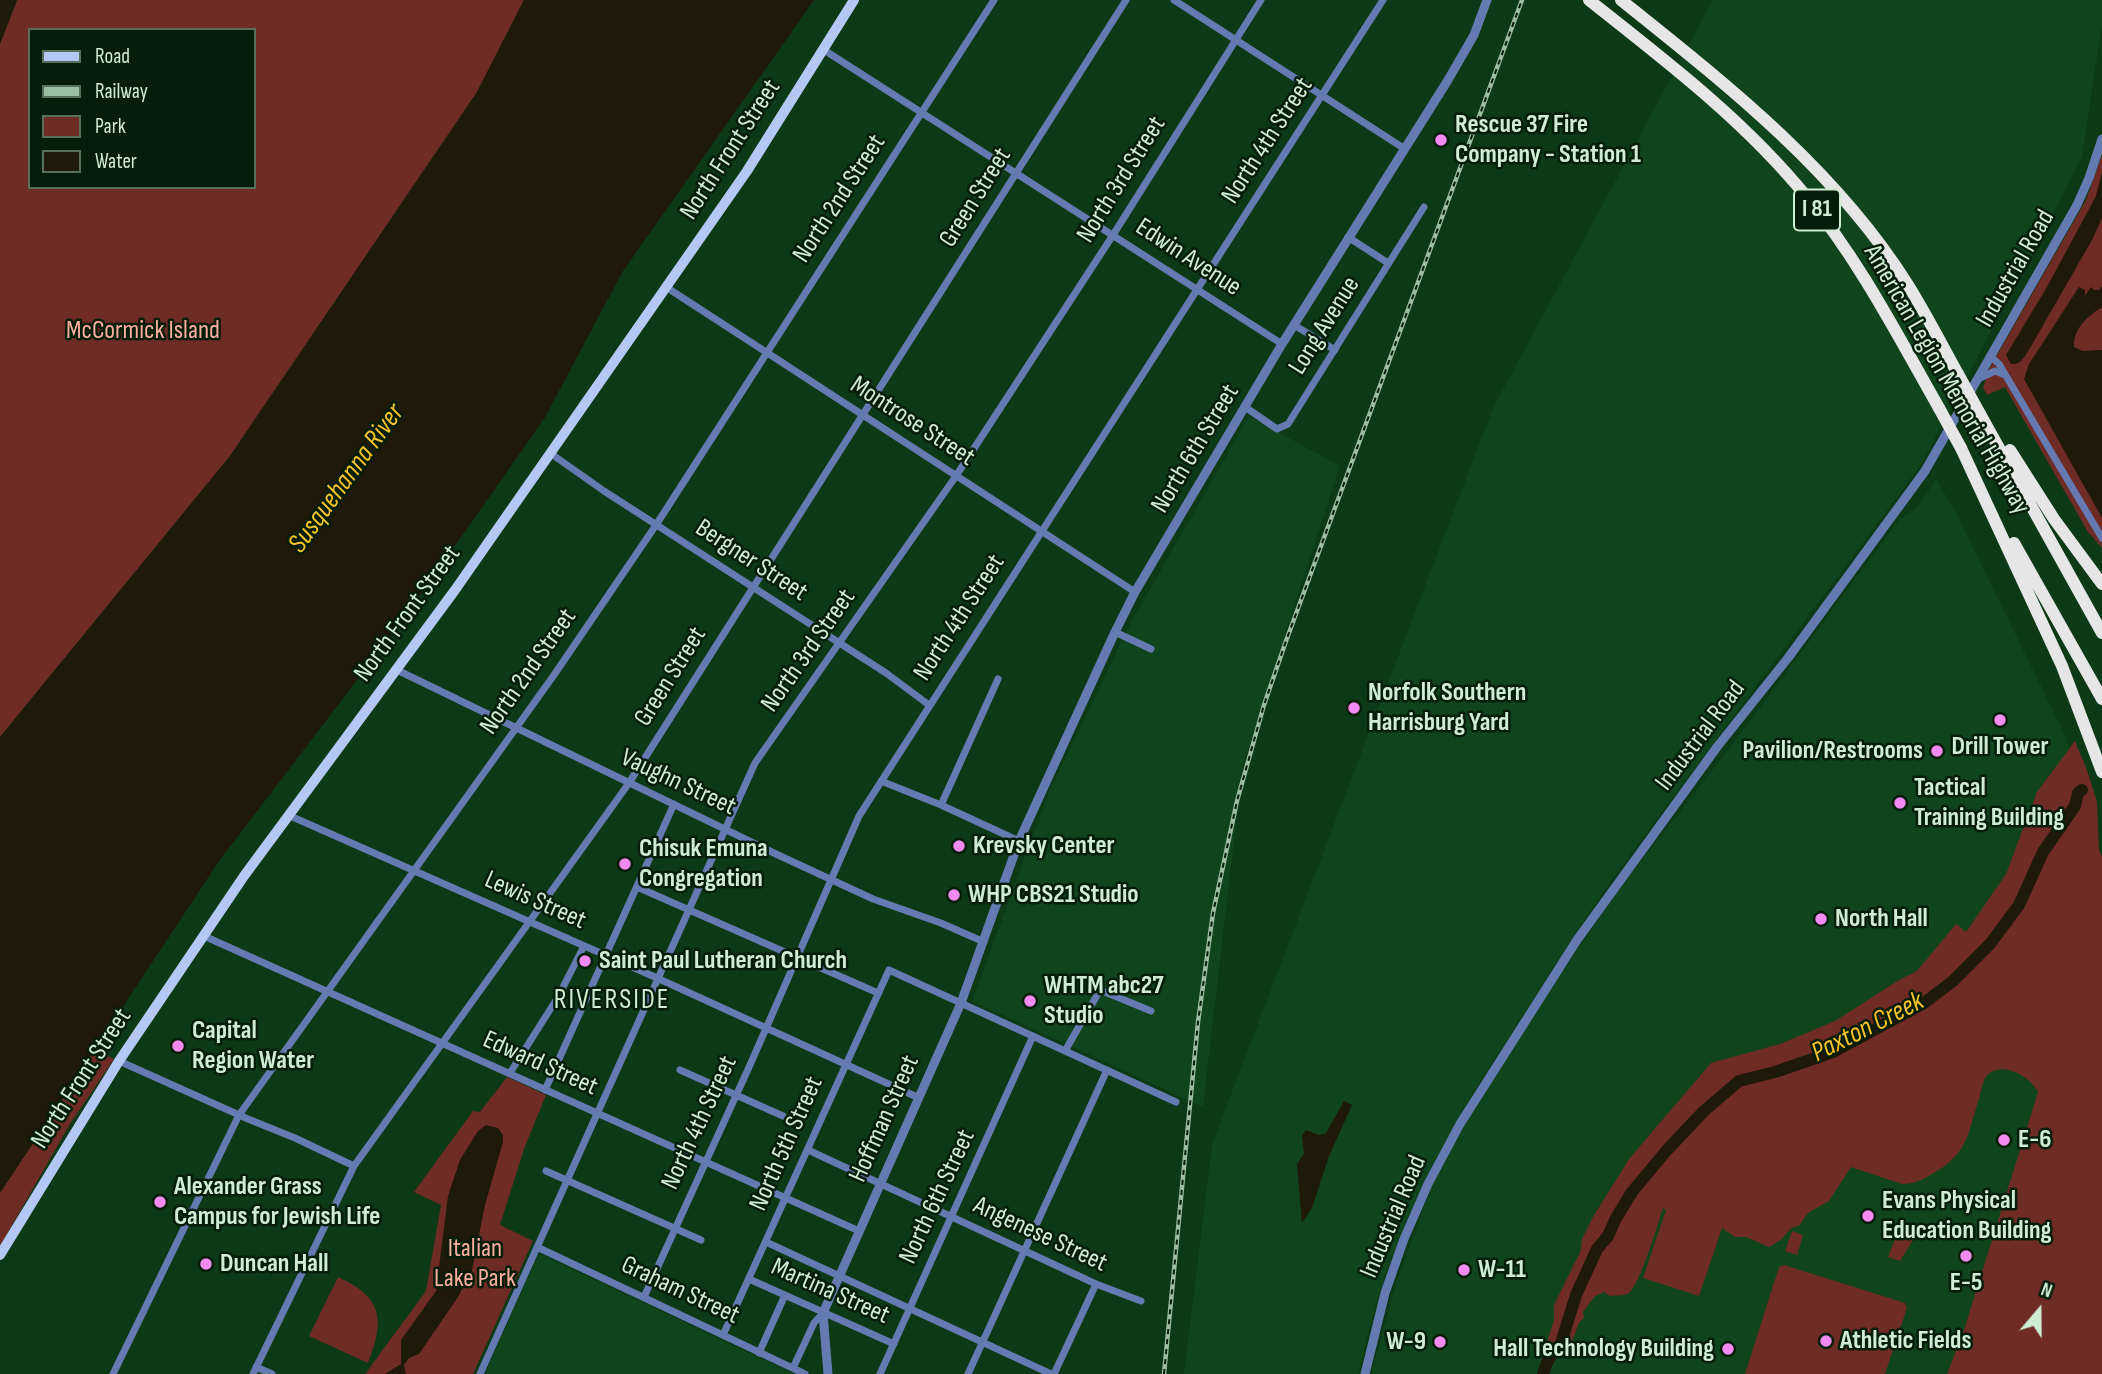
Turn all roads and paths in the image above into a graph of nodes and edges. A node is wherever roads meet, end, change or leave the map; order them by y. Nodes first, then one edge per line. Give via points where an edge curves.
1 (855, 0) edge
2 (994, 0) edge
3 (1126, 0) edge
4 (1174, 0) edge
5 (1261, 0) edge
6 (1383, 0) edge
7 (1487, 0) edge
8 (1589, 0) edge
9 (1620, 0) edge
10 (1236, 40) junction
11 (824, 50) junction
12 (1323, 96) junction
13 (921, 112) junction
14 (2102, 139) edge
15 (1405, 149) junction
16 (1016, 173) junction
17 (1424, 207) dead end
18 (1113, 235) junction
19 (1348, 237) junction
20 (1388, 263) junction
21 (666, 287) junction
22 (1197, 289) junction
23 (1294, 325) junction
24 (1282, 344) junction
25 (1335, 350) junction
26 (767, 352) junction
27 (1990, 356) junction
28 (2007, 377) junction
29 (1977, 379) junction
30 (1245, 407) junction
31 (1982, 411) junction
32 (863, 415) junction
33 (1962, 448) junction
34 (551, 453) junction
35 (956, 476) junction
36 (656, 525) junction
37 (1041, 531) junction
38 (2102, 538) edge
39 (2102, 584) edge
40 (753, 587) junction
41 (1135, 592) junction
42 (1115, 632) junction
43 (2102, 632) edge
44 (840, 643) junction
45 (1151, 649) dead end
46 (397, 670) junction
47 (998, 679) dead end
48 (2102, 699) edge
49 (929, 705) junction
50 (517, 727) junction
51 (2102, 772) edge
52 (881, 781) junction
53 (629, 783) junction
54 (674, 804) junction
55 (941, 805) junction
56 (287, 814) junction
57 (724, 827) junction
58 (1019, 841) junction
59 (415, 870) junction
60 (832, 880) junction
61 (637, 887) junction
62 (687, 909) junction
63 (529, 921) junction
64 (204, 936) junction
65 (984, 942) junction
66 (584, 946) junction
67 (606, 955) junction
68 (797, 957) junction
69 (657, 978) junction
70 (327, 992) junction
71 (878, 993) junction
72 (961, 1003) junction
73 (1151, 1011) dead end
74 (766, 1028) junction
75 (1034, 1037) junction
76 (442, 1042) junction
77 (1065, 1051) junction
78 (119, 1061) junction
79 (846, 1065) junction
80 (680, 1070) dead end
81 (1107, 1070) junction
82 (510, 1073) junction
83 (545, 1090) junction
84 (736, 1095) junction
85 (917, 1097) junction
86 (1176, 1102) dead end
87 (597, 1113) junction
88 (239, 1115) junction
89 (783, 1116) dead end
90 (808, 1150) junction
91 (705, 1161) junction
92 (354, 1166) junction
93 (546, 1171) dead end
94 (566, 1180) junction
95 (880, 1184) junction
96 (786, 1198) junction
97 (952, 1217) junction
98 (674, 1229) junction
99 (859, 1231) junction
100 (701, 1240) dead end
101 (766, 1242) junction
102 (537, 1247) junction
103 (1025, 1251) junction
104 (0, 1255) edge
105 (839, 1276) junction
106 (749, 1279) junction
107 (1096, 1284) junction
108 (785, 1295) junction
109 (644, 1297) junction
110 (1141, 1301) dead end
111 (910, 1309) junction
112 (823, 1313) junction
113 (723, 1335) junction
114 (983, 1342) junction
115 (894, 1344) junction
116 (760, 1353) junction
117 (793, 1368) junction
118 (254, 1370) edge
119 (113, 1374) edge
120 (272, 1374) edge
121 (480, 1374) edge
122 (805, 1374) edge
123 (828, 1374) edge
124 (880, 1374) edge
125 (968, 1374) edge
126 (1053, 1374) edge
127 (1365, 1374) edge

1 - 11 main road, North Front Street
2 - 13 street, North 2nd Street
3 - 16 street, Green Street
4 - 10 street
5 - 10 street, North 3rd Street
6 - 12 street, North 4th Street
7 - 15 street, North 6th Street via 1474,35
8 - 33 highway, American Legion Memorial Highway / I 81, bridge via 1741,125 1807,196 1862,275
9 - 31 highway, American Legion Memorial Highway / I 81 via 1705,66 1784,137 1851,209 1908,285
10 - 12 street
10 - 18 street, North 3rd Street
11 - 13 street, Edwin Avenue
11 - 21 main road, North Front Street
12 - 15 street
12 - 22 street, North 4th Street
13 - 16 street, Edwin Avenue
13 - 26 street, North 2nd Street
14 - 27 street, Industrial Road via 2077,205
15 - 19 street, North 6th Street
16 - 18 street, Edwin Avenue
16 - 32 street, Green Street
17 - 20 street, Long Avenue
18 - 22 street, Edwin Avenue
18 - 35 street, North 3rd Street
19 - 20 street
19 - 23 street, North 6th Street
20 - 25 street, Long Avenue
21 - 26 street, Montrose Street
21 - 34 main road, North Front Street
22 - 24 street, Edwin Avenue
22 - 37 street, North 4th Street
23 - 24 street, North 6th Street
23 - 25 street
24 - 30 street, North 6th Street
25 - 30 street, Long Avenue via 1285,427 1277,429
26 - 32 street, Montrose Street
26 - 36 street, North 2nd Street
27 - 28 street
27 - 29 street, Industrial Road
28 - 29 street via 1995,371
28 - 38 street
29 - 127 street, Industrial Road via 1925,471 1584,931 1460,1124 1404,1239
30 - 41 street, North 6th Street
31 - 39 highway
31 - 43 highway, American Legion Memorial Highway
32 - 35 street, Montrose Street
32 - 40 street, Green Street
33 - 48 highway, American Legion Memorial Highway / I 81
33 - 51 highway via 2058,656
34 - 36 street, Bergner Street
34 - 46 main road, North Front Street
35 - 37 street, Montrose Street
35 - 44 street, North 3rd Street
36 - 40 street, Bergner Street
36 - 50 street, North 2nd Street
37 - 41 street, Montrose Street
37 - 49 street, North 4th Street
40 - 44 street, Bergner Street
40 - 53 street, Green Street
41 - 42 street, North 6th Street
42 - 45 street
42 - 58 street, North 6th Street
44 - 49 street, Bergner Street
44 - 57 street, North 3rd Street via 755,763
46 - 50 street, Vaughn Street
46 - 56 main road, North Front Street
47 - 55 street
49 - 52 street, North 4th Street
50 - 53 street, Vaughn Street
50 - 59 street, North 2nd Street
52 - 55 street
52 - 60 street, North 4th Street via 859,816
53 - 54 street, Vaughn Street
53 - 63 street, Green Street
54 - 57 street, Vaughn Street
54 - 61 street
55 - 58 street
56 - 59 street, Lewis Street
56 - 64 main road, North Front Street
57 - 60 street, Vaughn Street
57 - 62 street, North 3rd Street
58 - 65 street, North 6th Street
59 - 63 street, Lewis Street
59 - 70 street, North 2nd Street
60 - 65 street, Vaughn Street
60 - 68 street, North 4th Street
61 - 62 street
61 - 67 street
62 - 68 street
62 - 69 street, North 3rd Street
63 - 66 street, Lewis Street
63 - 76 street, Green Street
64 - 70 street, Edward Street
64 - 78 main road, North Front Street
65 - 72 street, Hoffman Street
66 - 67 street, Lewis Street
66 - 82 street
67 - 69 street, Lewis Street
67 - 83 street
68 - 71 street
68 - 74 street, North 4th Street
69 - 74 street, Lewis Street
69 - 87 street, North 3rd Street
70 - 76 street, Edward Street
70 - 88 street, North 2nd Street
71 - 72 street, North 5th Street via 889,970
71 - 79 street, North 5th Street
72 - 75 street
72 - 85 street, Hoffman Street
73 - 77 street via 1100,990
74 - 79 street, Lewis Street
74 - 84 street, North 4th Street
75 - 77 street
75 - 97 street, North 6th Street
76 - 82 street, Edward Street
76 - 92 street, Green Street
77 - 81 street
78 - 88 street
78 - 104 main road, North Front Street
79 - 85 street, Lewis Street
79 - 90 street, North 5th Street
80 - 84 street
81 - 86 street
81 - 103 street
82 - 83 street, Edward Street
83 - 87 street, Edward Street
84 - 89 street
84 - 91 street, North 4th Street
85 - 95 street, Hoffman Street
87 - 91 street, Edward Street
87 - 94 street, North 3rd Street
88 - 92 street
88 - 119 street, North 2nd Street
90 - 95 street, Angenese Street
90 - 96 street, North 5th Street
91 - 96 street, Edward Street
91 - 98 street, North 4th Street
92 - 118 street, Green Street
93 - 94 street
94 - 98 street
94 - 102 street, North 3rd Street
95 - 97 street, Angenese Street
95 - 99 street, Hoffman Street
96 - 99 street, Edward Street
96 - 101 street, North 5th Street
97 - 103 street, Angenese Street
97 - 111 street, North 6th Street
98 - 100 street
98 - 109 street, North 4th Street
99 - 105 street, Hoffman Street
101 - 105 street
101 - 106 street, North 5th Street
102 - 109 street, Graham Street
102 - 121 street, North 3rd Street
103 - 107 street, Angenese Street
103 - 114 street
105 - 111 street
105 - 112 street, Hoffman Street
106 - 108 street, Martina Street
106 - 113 street, North 5th Street
107 - 110 street, Angenese Street
107 - 126 street
108 - 112 street, Martina Street
108 - 116 street
109 - 113 street, Graham Street
111 - 114 street
111 - 115 street, North 6th Street
112 - 115 street, Martina Street
112 - 117 street, Hoffman Street via 809,1331
112 - 123 street, Hoffman Street
113 - 116 street, Graham Street
114 - 125 street
114 - 126 street
115 - 124 street, North 6th Street
116 - 117 street, Graham Street
117 - 122 street, Graham Street
118 - 120 street

